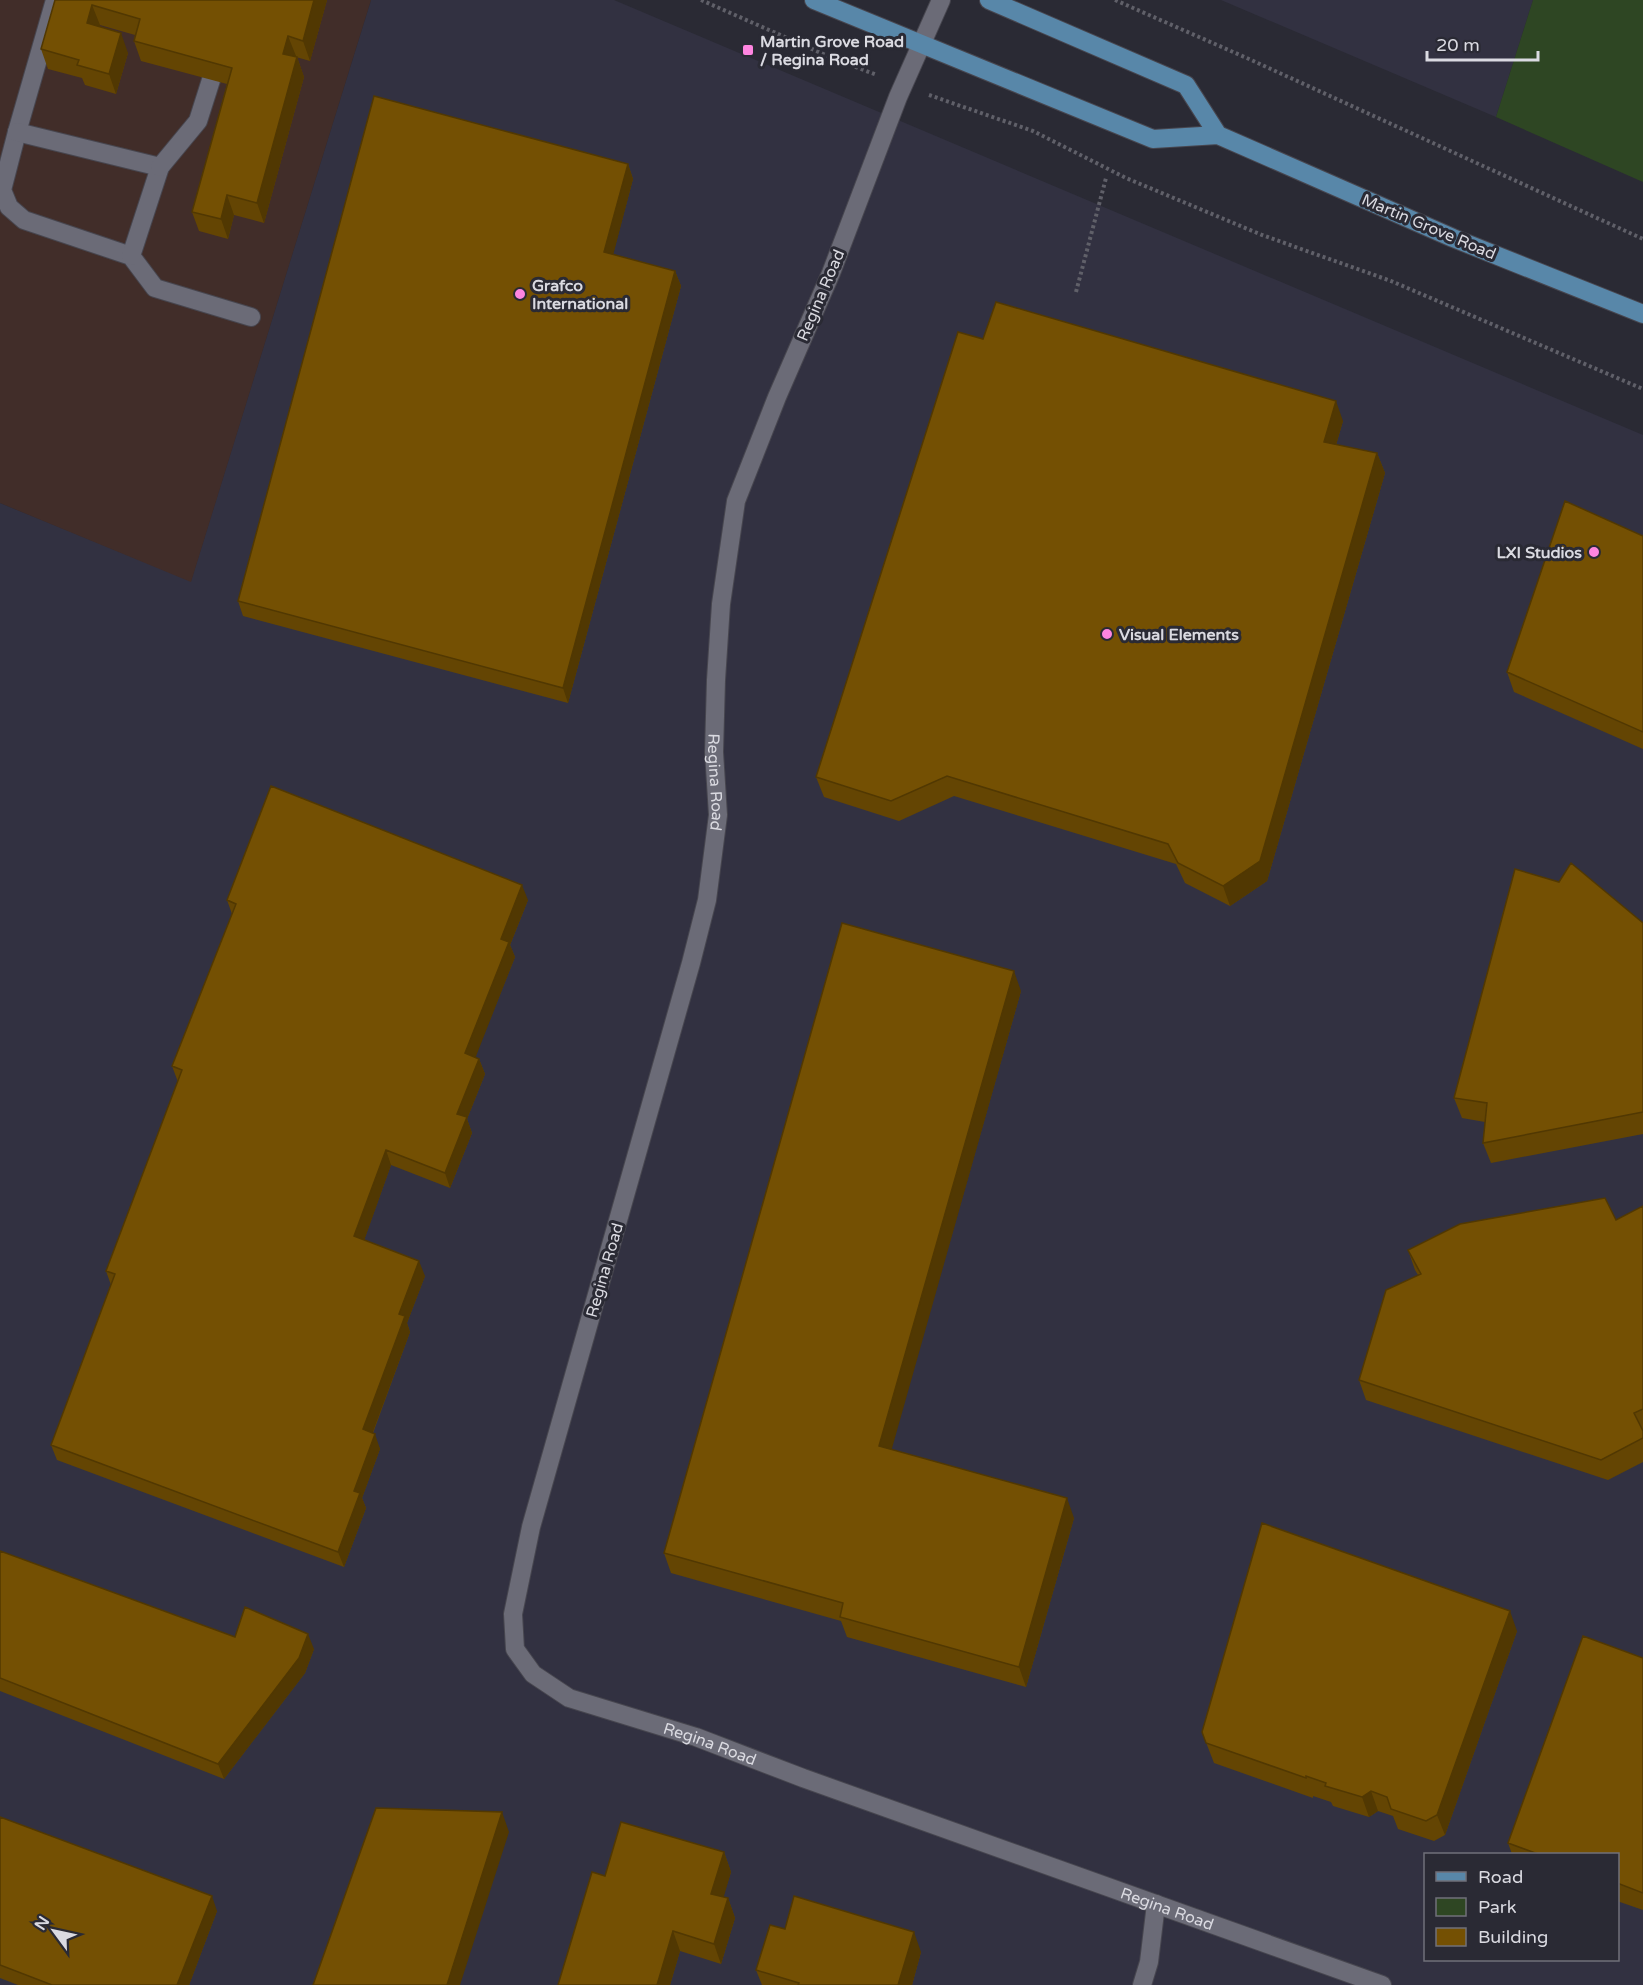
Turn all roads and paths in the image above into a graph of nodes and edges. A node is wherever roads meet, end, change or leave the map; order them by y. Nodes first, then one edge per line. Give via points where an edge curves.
1 (55, 0) edge
2 (701, 0) edge
3 (814, 0) edge
4 (941, 0) edge
5 (989, 0) edge
6 (1115, 0) edge
7 (921, 45) junction
8 (844, 63) dead end
9 (211, 80) edge
10 (948, 103) dead end
11 (17, 132) junction
12 (1218, 135) junction
13 (160, 167) junction
14 (1106, 178) dead end
15 (1643, 239) edge
16 (131, 256) junction
17 (1076, 292) dead end
18 (1643, 314) edge
19 (251, 317) dead end
20 (1643, 389) edge
21 (1156, 1904) junction
22 (1142, 1985) edge
23 (1382, 1985) edge

1 - 11 street
2 - 8 path
3 - 7 main road, Martin Grove Road
4 - 7 street, Regina Road
5 - 12 main road via 1186,85
6 - 15 path
7 - 12 main road, Martin Grove Road via 1153,139
7 - 21 street, Regina Road via 736,501 721,604 714,752 718,815 707,900 531,1527 513,1614 515,1649 532,1674 569,1698 696,1737
9 - 13 street via 198,121
10 - 20 path via 1032,131 1126,178 1262,235 1391,281
11 - 13 street
11 - 16 street via 2,190 9,207 24,220
12 - 18 main road, Martin Grove Road via 1453,238
13 - 16 street
14 - 17 path
16 - 19 street via 155,288
21 - 22 street
21 - 23 street, Regina Road

